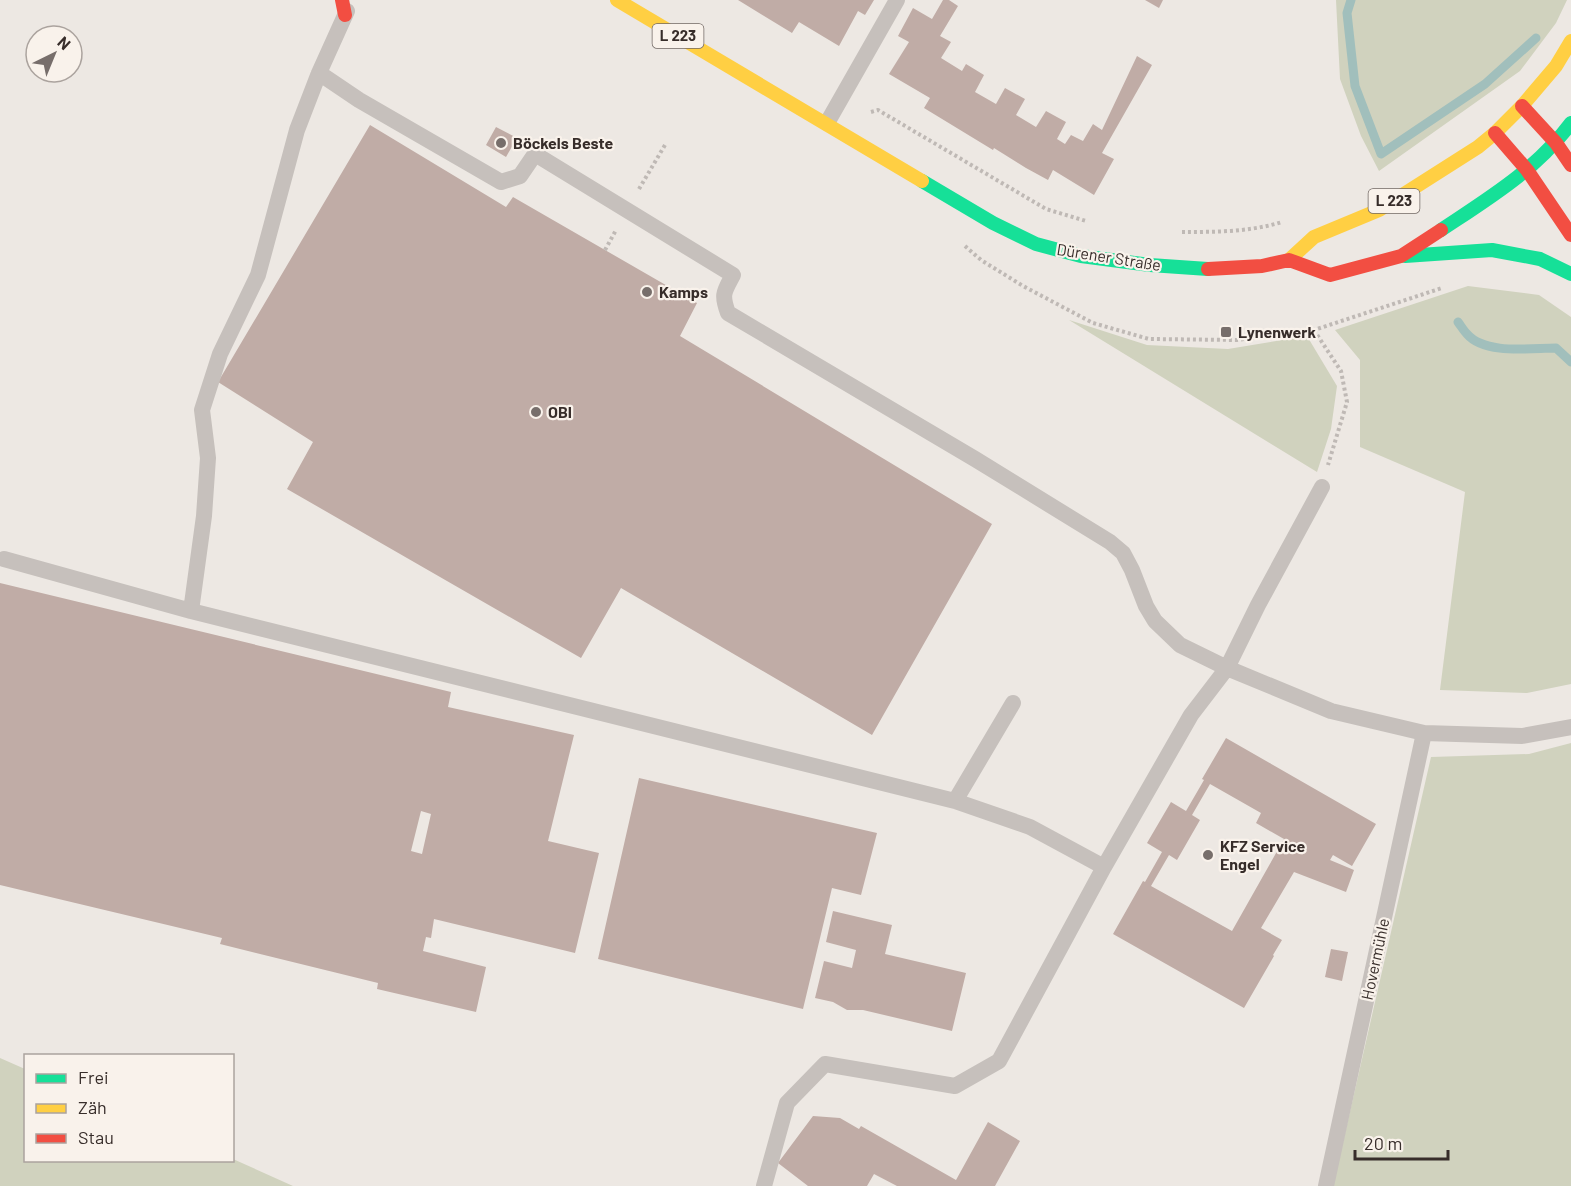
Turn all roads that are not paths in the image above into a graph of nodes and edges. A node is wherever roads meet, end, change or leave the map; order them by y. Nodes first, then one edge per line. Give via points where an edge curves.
1 (354, 0) edge
2 (617, 0) edge
3 (897, 0) edge
4 (344, 8) edge
5 (1571, 41) edge
6 (319, 73) junction
7 (1522, 106) junction
8 (827, 123) junction
9 (1571, 123) edge
10 (1495, 133) junction
11 (1556, 143) junction
12 (1571, 165) edge
13 (1527, 170) junction
14 (1571, 235) edge
15 (1401, 256) junction
16 (1289, 261) junction
17 (1571, 274) edge
18 (1322, 487) road end
19 (4, 559) dead end
20 (191, 612) junction
21 (1227, 668) junction
22 (1013, 703) dead end
23 (1571, 727) edge
24 (1424, 733) junction
25 (955, 801) junction
26 (1104, 867) junction
27 (764, 1186) edge
28 (1326, 1186) edge

1 - 4 lane
2 - 8 main road, Dürener Straße / L 223
3 - 8 lane
4 - 6 lane
5 - 7 main road via 1556,66
6 - 20 lane via 297,130 258,275 220,354 202,410 208,458
6 - 21 lane via 501,182 520,176 535,154 733,275 724,292 728,313 1110,542 1123,553 1155,621 1180,645
7 - 10 main road
7 - 11 main road
8 - 16 main road, Dürener Straße / L 223 via 993,223 1036,244 1081,256 1209,269
9 - 11 main road
10 - 13 main road
10 - 16 main road, L 223 via 1379,210 1314,237
11 - 12 main road
11 - 13 main road, L 223
13 - 14 main road
13 - 15 main road, Dürener Straße / L 223
15 - 16 main road, Dürener Straße / L 223 via 1330,275
15 - 17 main road via 1492,249 1540,259
18 - 21 lane
19 - 20 lane
20 - 25 lane
21 - 24 lane via 1332,711
21 - 26 lane via 1191,715
22 - 25 lane
23 - 24 lane via 1522,736
24 - 28 lane, Hovermühle
25 - 26 lane via 1030,827
26 - 27 lane via 999,1061 955,1086 825,1064 787,1103

